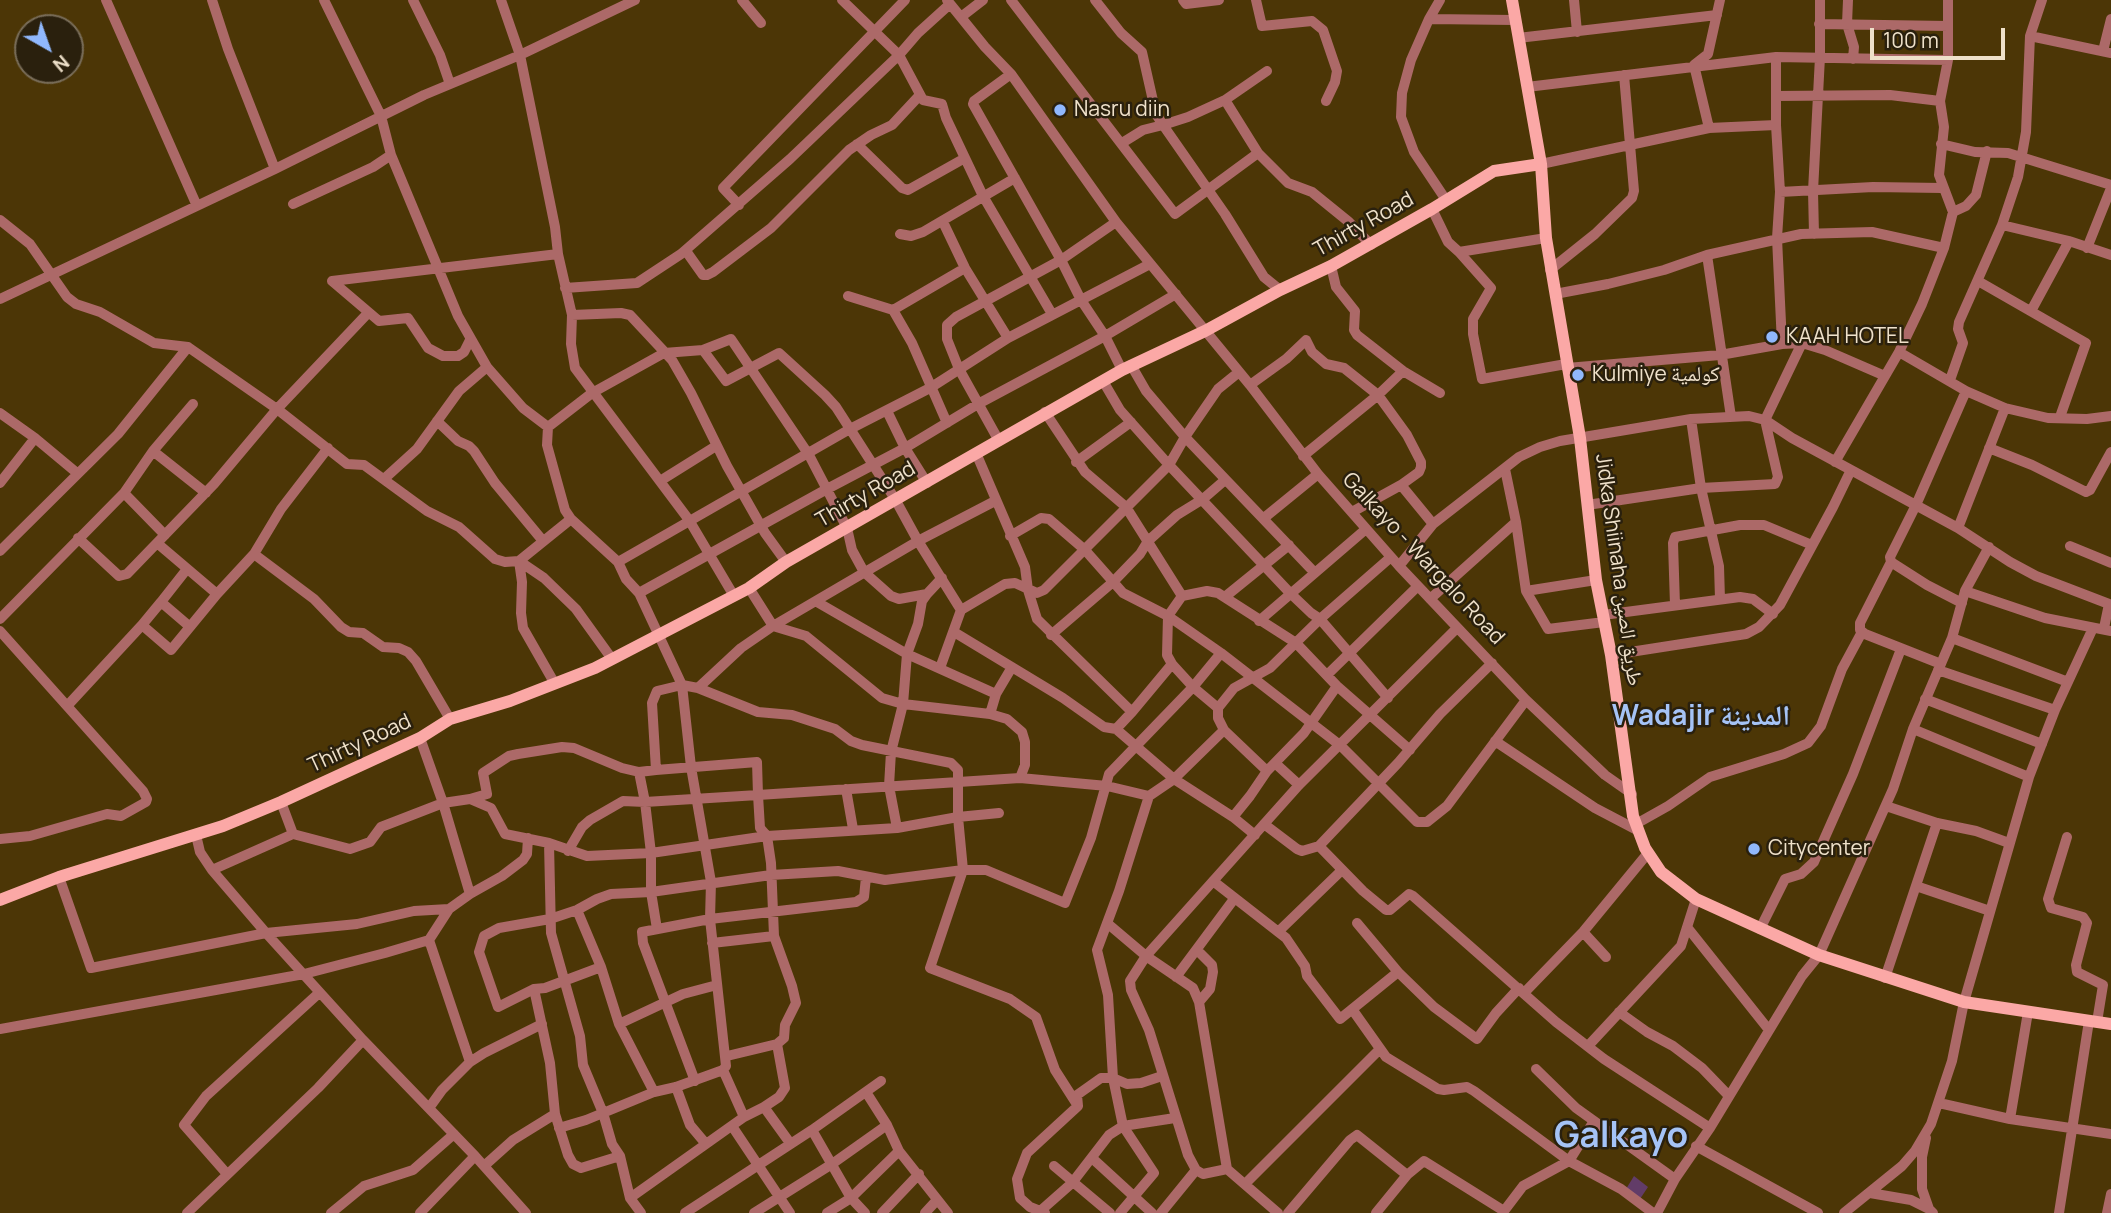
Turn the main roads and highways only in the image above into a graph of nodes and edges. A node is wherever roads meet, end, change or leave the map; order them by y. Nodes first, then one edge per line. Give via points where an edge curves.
1 (1512, 0) edge
2 (1541, 164) junction
3 (0, 900) edge
4 (2111, 1024) edge

1 - 2 main road, Jidka Shiinaha طريق الصين
2 - 3 main road, Thirty Road via 1494,171 1371,245 1045,412 786,562 750,588 612,659 510,701 450,719 281,802
2 - 4 main road, Jidka Shiinaha طريق الصين via 1550,270 1580,438 1596,580 1636,827 1648,853 1661,872 1696,899 1819,955 1964,1002

